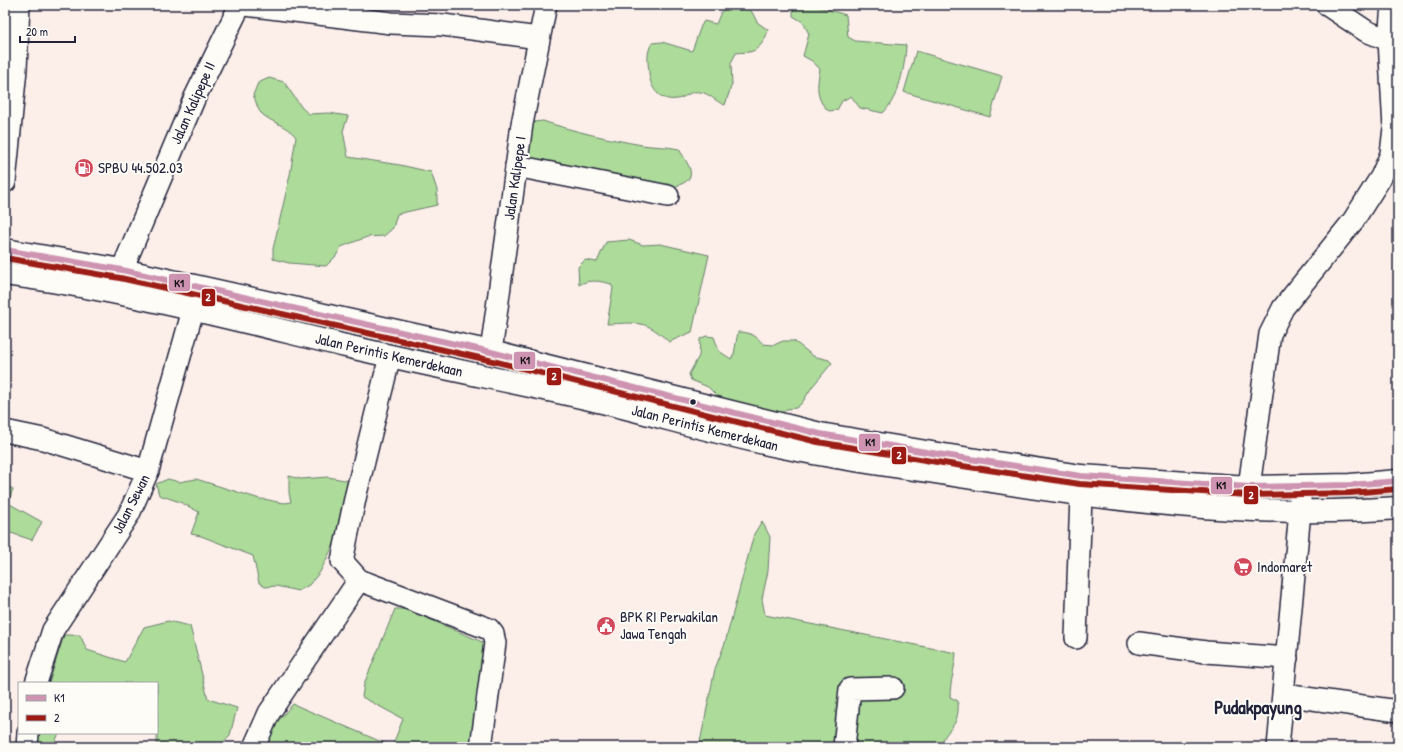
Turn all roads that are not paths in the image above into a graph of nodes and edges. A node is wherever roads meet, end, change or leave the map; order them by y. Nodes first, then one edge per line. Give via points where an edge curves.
1 (19, 5) edge
2 (240, 5) edge
3 (245, 5) edge
4 (546, 5) edge
5 (1327, 5) edge
6 (1392, 5) edge
7 (538, 38) junction
8 (1393, 42) edge
9 (1394, 63) edge
10 (516, 166) junction
11 (5, 182) edge
12 (668, 196) dead end
13 (5, 250) edge
14 (122, 270) junction
15 (5, 274) edge
16 (119, 293) junction
17 (193, 310) junction
18 (491, 352) junction
19 (390, 356) junction
20 (5, 431) edge
21 (148, 471) junction
22 (1398, 481) edge
23 (1300, 486) junction
24 (1249, 487) junction
25 (1081, 495) junction
26 (1398, 508) edge
27 (1300, 511) junction
28 (359, 580) junction
29 (1076, 638) dead end
30 (1138, 643) dead end
31 (1287, 658) junction
32 (36, 682) edge
33 (893, 688) dead end
34 (1284, 695) junction
35 (1398, 711) edge
36 (28, 734) edge
37 (27, 747) edge
38 (254, 747) edge
39 (481, 747) edge
40 (844, 747) edge
41 (1278, 747) edge

1 - 11 street via 16,70
2 - 14 street, Jalan Kalipepe II via 195,97
3 - 7 street via 391,23 443,25
4 - 7 street, Jalan Kalipepe I
5 - 8 street via 1366,31
6 - 8 street
7 - 10 street, Jalan Kalipepe I
8 - 9 street
9 - 24 street via 1394,128 1391,154 1381,177 1353,221 1283,308 1270,334
10 - 12 street
10 - 18 street, Jalan Kalipepe I
13 - 14 highway, Jalan Perintis Kemerdekaan
14 - 16 street
14 - 18 highway, Jalan Perintis Kemerdekaan
15 - 16 highway, Jalan Perintis Kemerdekaan
16 - 17 highway, Jalan Perintis Kemerdekaan
17 - 19 highway, Jalan Perintis Kemerdekaan
17 - 21 street, Jalan Sewan
18 - 24 highway, Jalan Perintis Kemerdekaan via 820,434 1082,476
19 - 25 highway, Jalan Perintis Kemerdekaan via 594,400 783,447
19 - 28 street via 342,557 344,566
20 - 21 street
21 - 32 street, Jalan Sewan via 129,514 52,630
22 - 23 highway, Jalan Perintis Kemerdekaan
23 - 24 highway, Jalan Perintis Kemerdekaan
23 - 27 street
25 - 27 highway, Jalan Perintis Kemerdekaan via 1219,508
25 - 29 street
26 - 27 highway, Jalan Perintis Kemerdekaan via 1370,511
27 - 31 street
28 - 38 street via 269,713
28 - 39 street via 489,629 493,634 494,651
30 - 31 street via 1206,652
31 - 34 street
33 - 40 street via 850,689
34 - 35 street
34 - 41 street
36 - 37 street

